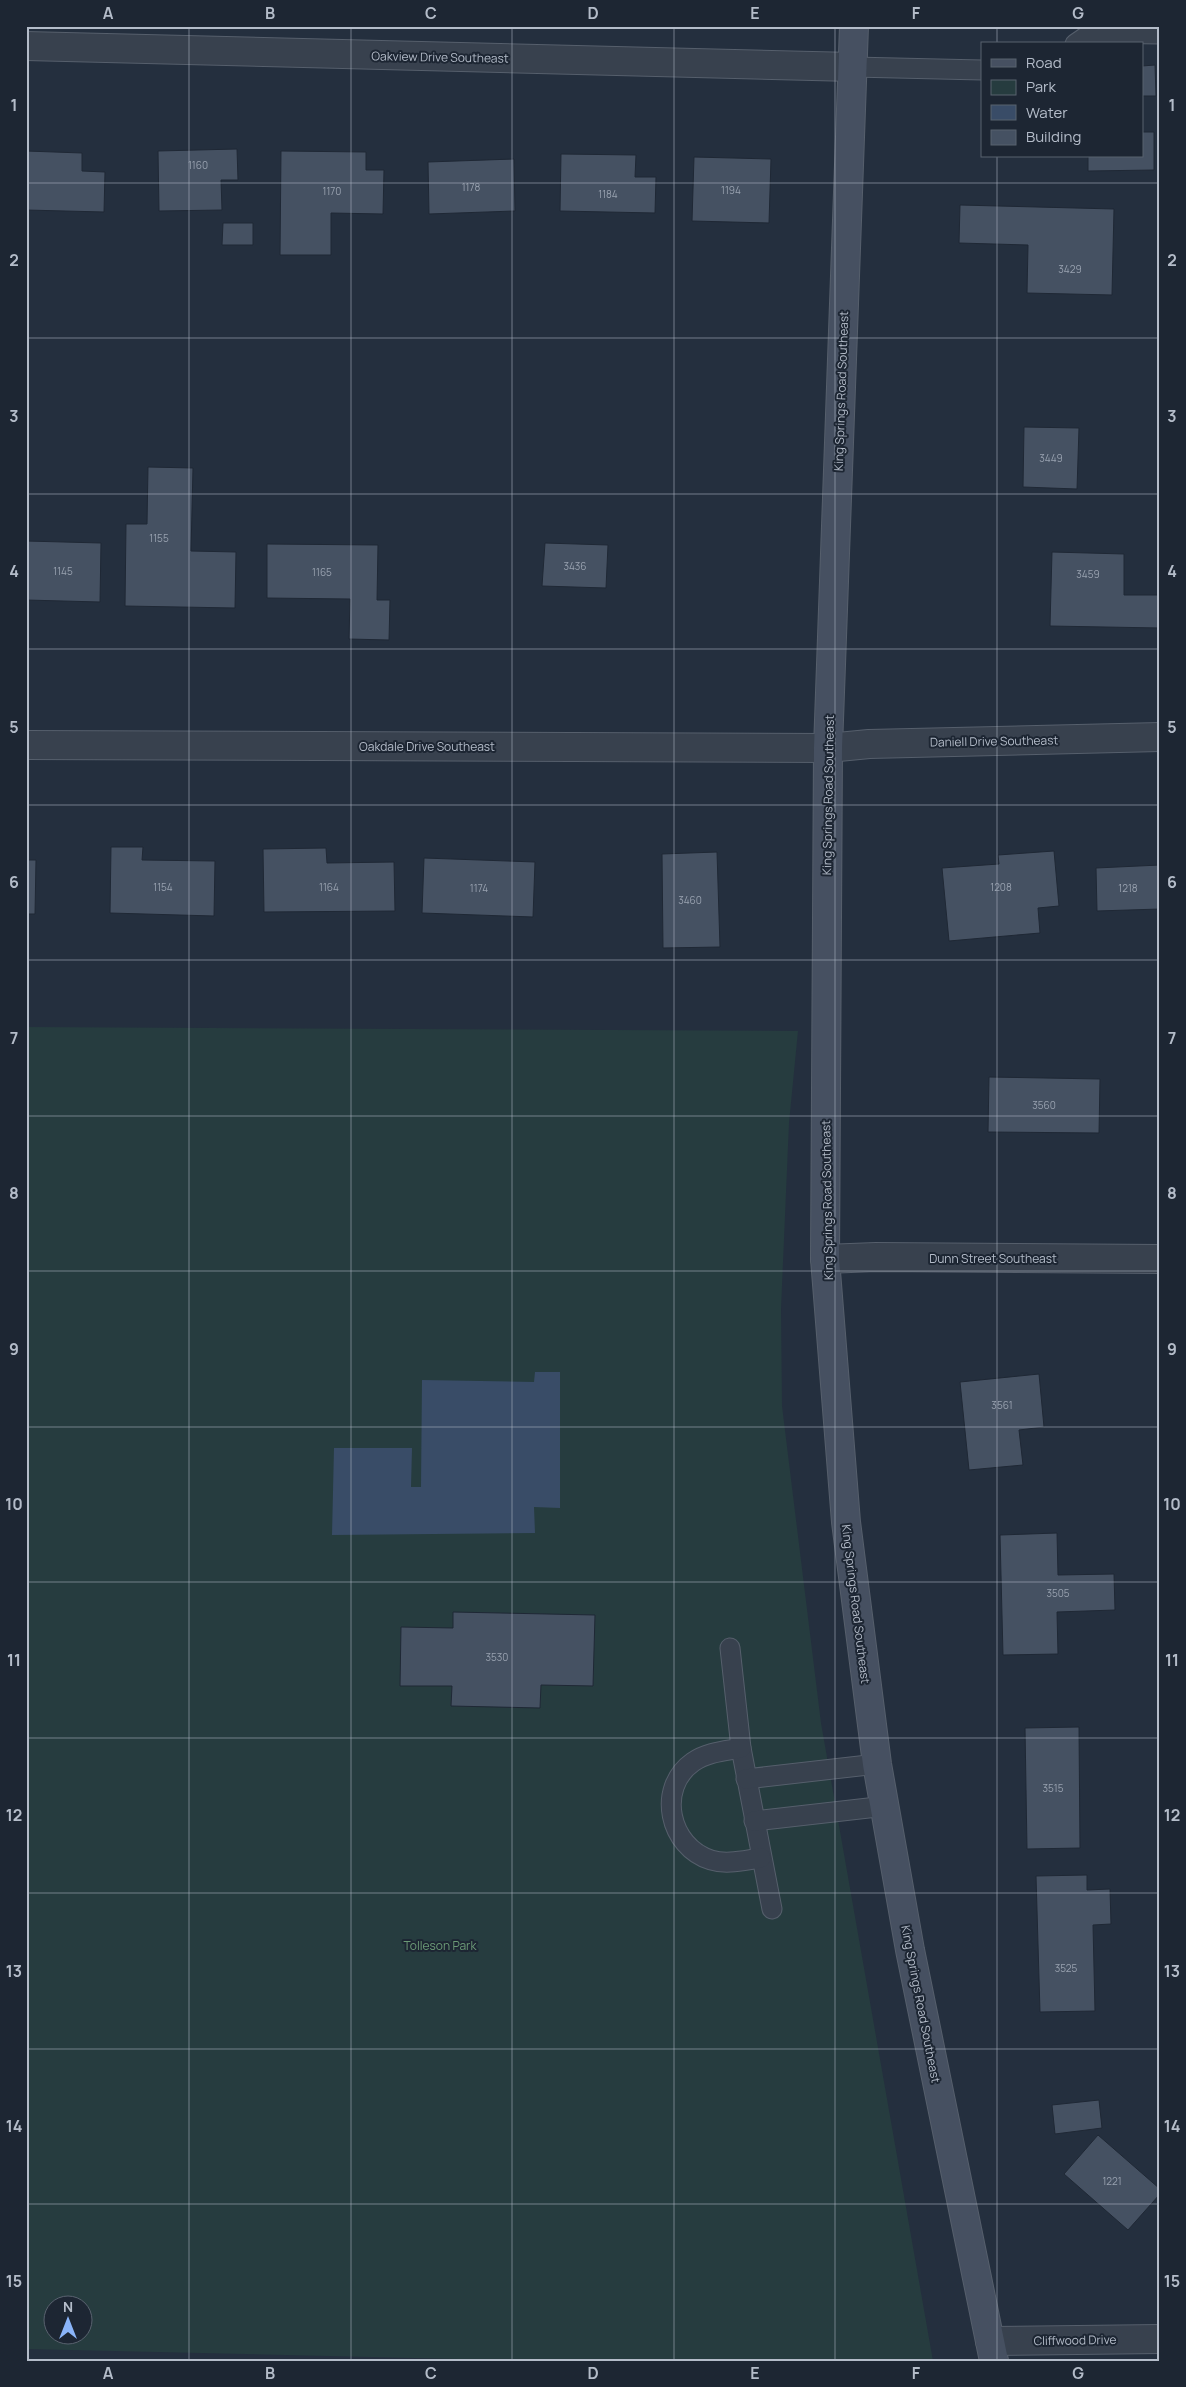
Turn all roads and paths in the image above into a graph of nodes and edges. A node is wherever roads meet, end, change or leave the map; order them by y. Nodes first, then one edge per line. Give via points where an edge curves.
1 (854, 26) edge
2 (1160, 34) edge
3 (1078, 42) edge
4 (26, 46) edge
5 (853, 67) junction
6 (981, 70) edge
7 (1160, 738) edge
8 (26, 745) edge
9 (828, 748) junction
10 (826, 1259) junction
11 (1160, 1259) edge
12 (730, 1648) dead end
13 (741, 1748) junction
14 (877, 1764) junction
15 (746, 1779) junction
16 (886, 1806) junction
17 (754, 1822) junction
18 (761, 1858) junction
19 (772, 1909) dead end
20 (1160, 2339) edge
21 (992, 2351) edge

1 - 5 street, King Springs Road Southeast
2 - 3 lane via 1090,32
4 - 5 street, Oakview Drive Southeast
5 - 6 lane
5 - 9 street, King Springs Road Southeast
7 - 9 street, Daniell Drive Southeast via 869,744
8 - 9 street, Oakdale Drive Southeast
9 - 10 street, King Springs Road Southeast
10 - 11 street, Dunn Street Southeast
10 - 14 street, King Springs Road Southeast via 846,1522
12 - 13 lane
13 - 15 lane
13 - 18 lane via 710,1753 693,1762 680,1777 670,1808 674,1826 694,1852 712,1861
14 - 15 lane
14 - 16 street, King Springs Road Southeast
15 - 17 lane
16 - 17 lane
16 - 21 street, King Springs Road Southeast via 910,1950
17 - 18 lane
18 - 19 lane
20 - 21 street, Cliffwood Drive

